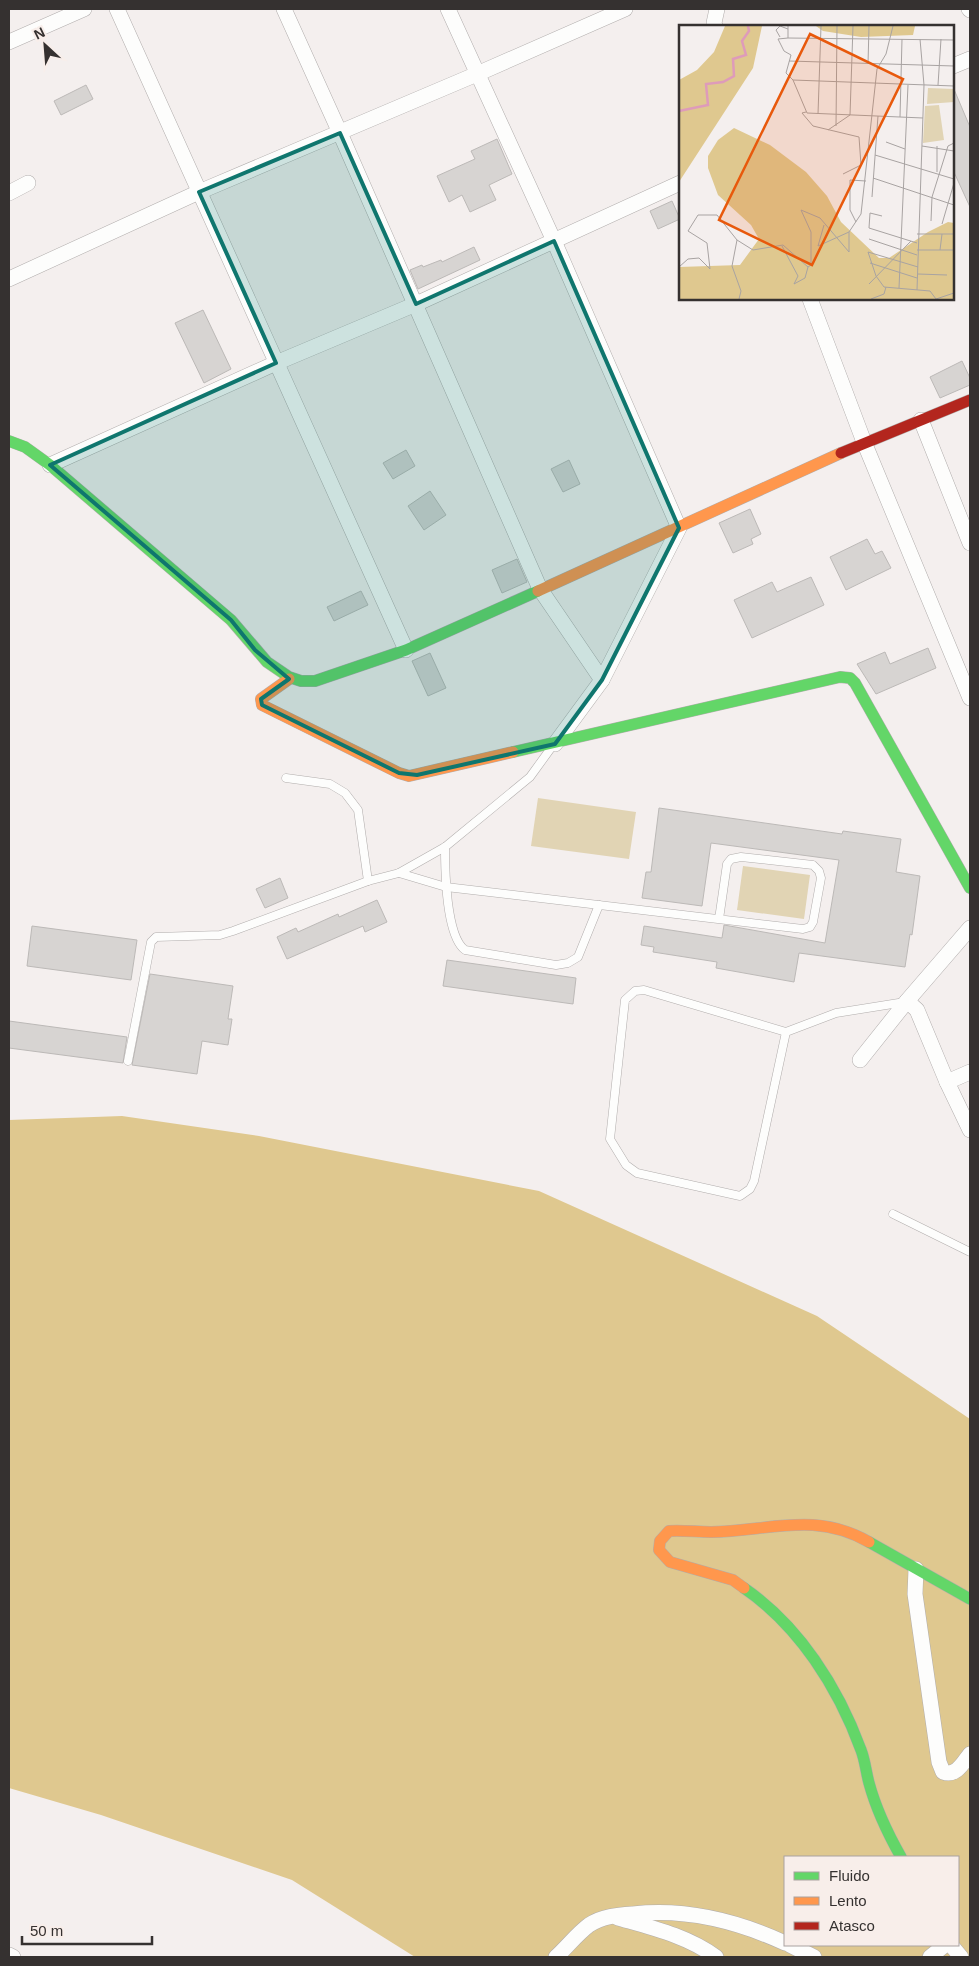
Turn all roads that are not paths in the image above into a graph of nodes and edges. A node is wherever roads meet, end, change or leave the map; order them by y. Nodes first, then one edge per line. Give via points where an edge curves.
1 (84, 9) edge
2 (117, 9) edge
3 (284, 9) edge
4 (448, 9) edge
5 (706, 9) edge
6 (619, 10) edge
7 (715, 19) edge
8 (9, 42) edge
9 (970, 59) edge
10 (954, 66) edge
11 (477, 74) junction
12 (340, 133) junction
13 (28, 183) dead end
14 (679, 183) edge
15 (199, 192) junction
16 (9, 193) edge
17 (554, 242) junction
18 (9, 279) edge
19 (810, 300) edge
20 (416, 304) junction
21 (276, 363) junction
22 (970, 400) edge
23 (921, 420) junction
24 (9, 441) edge
25 (864, 442) junction
26 (50, 465) junction
27 (679, 528) junction
28 (970, 543) edge
29 (540, 589) junction
30 (406, 650) junction
31 (289, 679) junction
32 (602, 680) junction
33 (970, 698) edge
34 (555, 744) junction
35 (286, 778) dead end
36 (445, 847) junction
37 (399, 873) junction
38 (368, 881) junction
39 (446, 887) junction
40 (970, 888) edge
41 (599, 905) junction
42 (719, 919) junction
43 (970, 928) edge
44 (907, 1001) junction
45 (786, 1032) junction
46 (860, 1060) dead end
47 (128, 1061) dead end
48 (970, 1072) edge
49 (947, 1082) junction
50 (970, 1130) edge
51 (893, 1214) dead end
52 (970, 1252) edge
53 (916, 1569) junction
54 (970, 1599) edge
55 (970, 1754) edge
56 (900, 1856) edge
57 (610, 1916) junction
58 (784, 1942) edge
59 (792, 1946) edge
60 (944, 1946) edge
61 (952, 1946) edge
62 (9, 1955) edge
63 (13, 1957) edge
64 (556, 1957) edge
65 (716, 1957) edge
66 (814, 1957) edge
67 (930, 1957) edge
68 (961, 1957) edge

1 - 8 street
2 - 15 street
3 - 12 street
4 - 11 street
5 - 7 street
6 - 11 street
9 - 10 street
11 - 12 street
11 - 17 street
12 - 15 street
12 - 20 street
13 - 16 street
14 - 17 street
15 - 18 street
15 - 21 street
17 - 20 street
17 - 27 street
19 - 25 street
20 - 21 street
20 - 29 street
21 - 26 street
21 - 30 street
22 - 23 street
23 - 25 street
23 - 28 street
24 - 26 street via 25,447
25 - 27 street
25 - 33 street
26 - 31 street via 231,620 255,650
27 - 29 street
27 - 32 street
29 - 30 street
29 - 32 street
30 - 31 street via 315,682
31 - 34 street via 261,699 262,706 409,776
32 - 34 street
34 - 36 lane via 530,777
34 - 40 street via 850,678 856,683
35 - 38 lane via 330,784 345,793 358,810
36 - 37 lane
36 - 39 lane
37 - 38 lane
37 - 39 lane
38 - 47 lane via 220,935 156,937 151,942
39 - 41 lane
39 - 41 lane via 455,936 465,950 556,965 568,963 578,956
41 - 42 lane
42 - 42 lane via 803,929 810,927 814,922 819,872 813,865 741,857 731,859 727,864
43 - 44 street
44 - 45 lane via 836,1013
44 - 46 street
44 - 49 street via 917,1010
45 - 45 lane via 750,1189 740,1196 637,1173 626,1165 610,1139 625,1000 634,992 644,990
48 - 49 street
49 - 50 street
51 - 52 lane
53 - 54 street
53 - 55 street via 915,1594 942,1772 953,1773
53 - 56 street via 852,1532 824,1525 790,1524 719,1532 669,1531 660,1541 659,1550 670,1562 733,1580 756,1596 800,1640 834,1690 862,1751 869,1784 886,1829
57 - 58 street via 683,1912 729,1922
57 - 64 street via 590,1925
57 - 65 street via 671,1933
59 - 66 street
60 - 67 street
61 - 68 street
62 - 63 street

